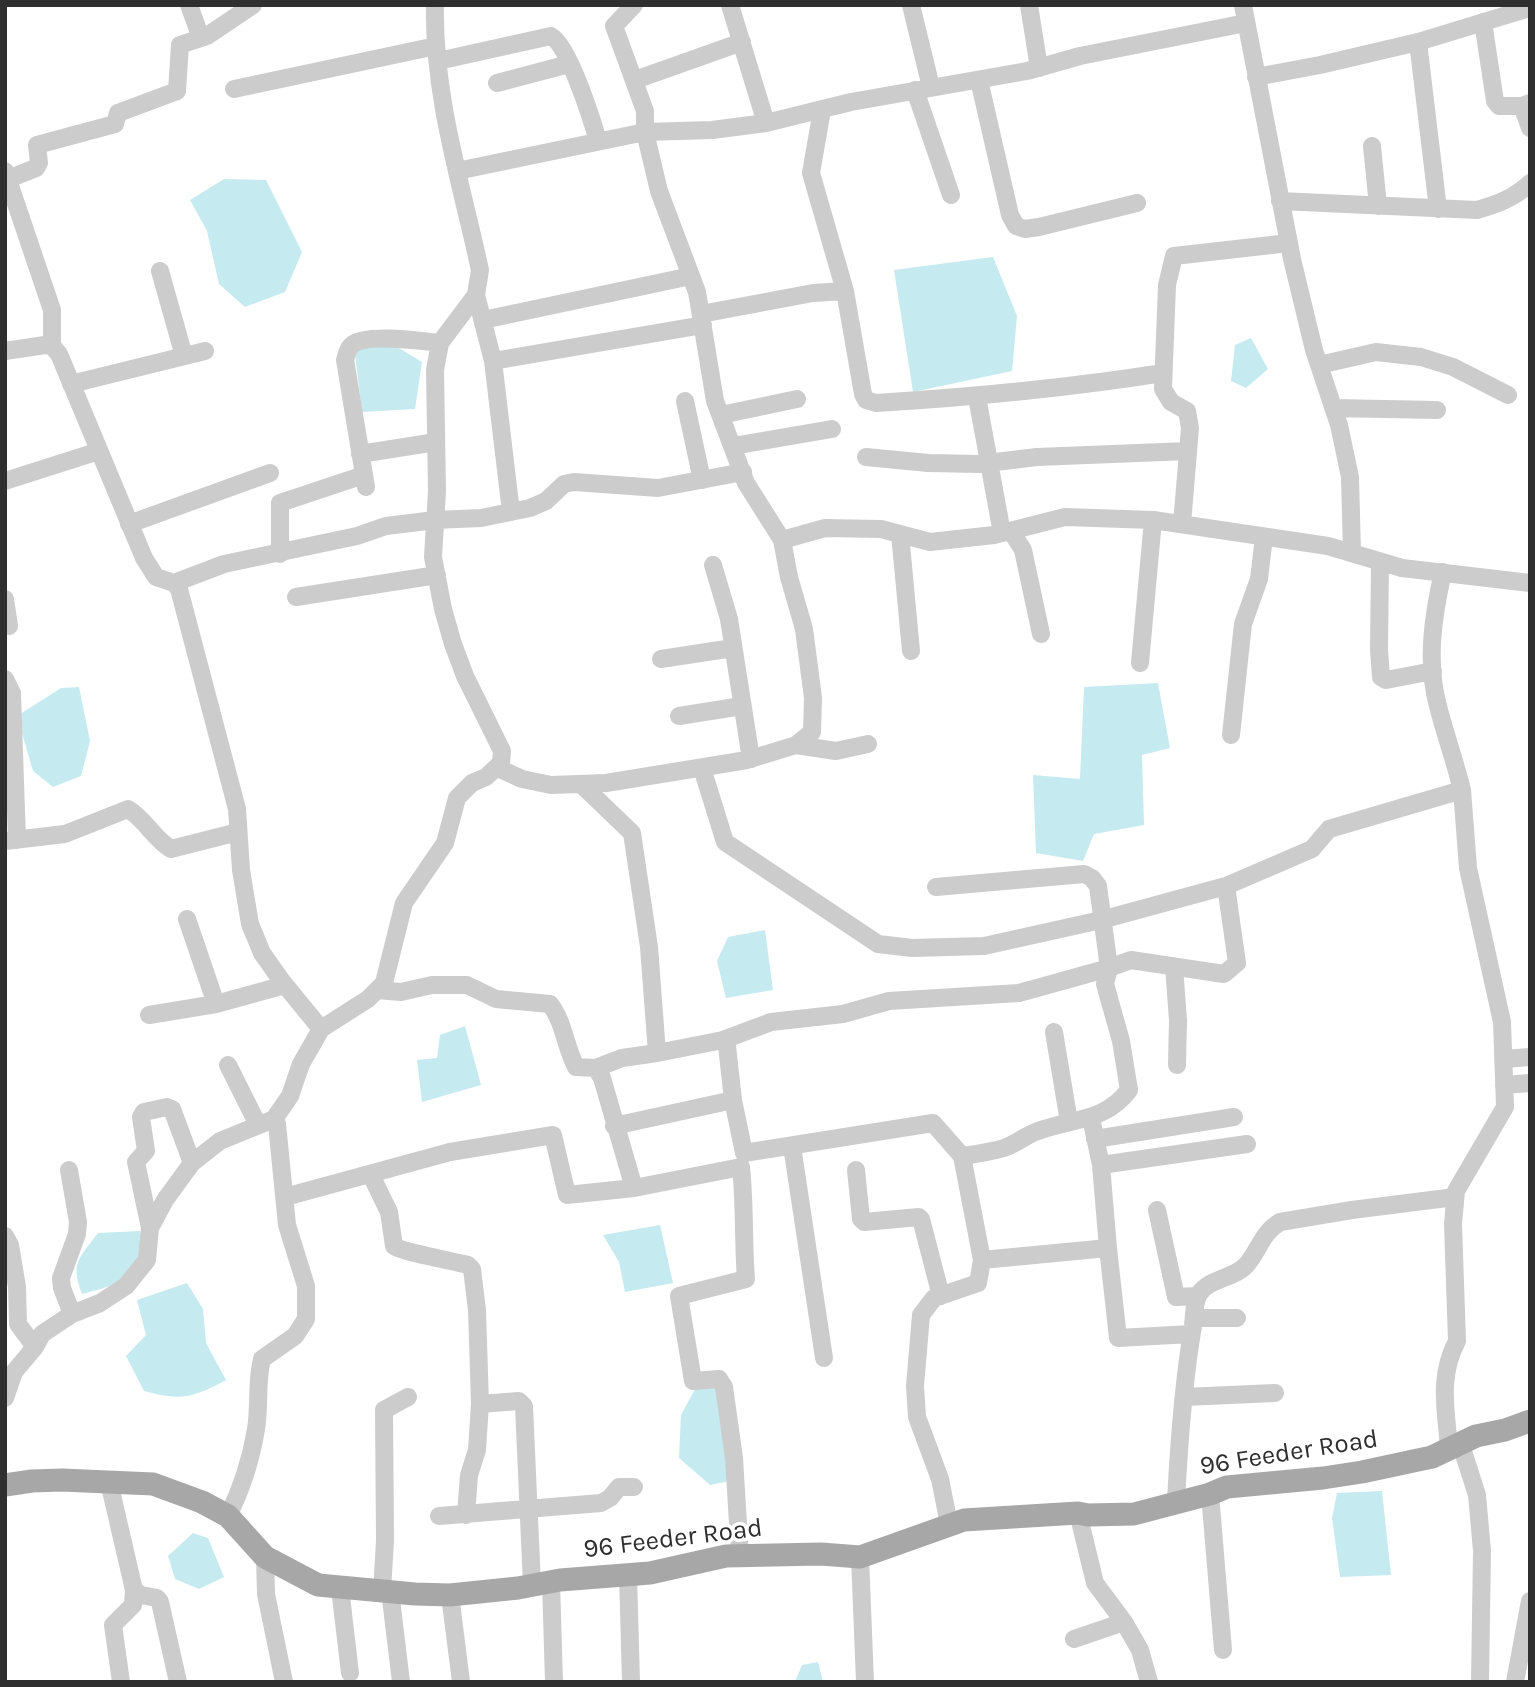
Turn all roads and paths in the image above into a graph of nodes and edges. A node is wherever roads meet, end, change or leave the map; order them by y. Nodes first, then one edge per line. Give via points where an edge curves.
1 (189, 5) edge
2 (435, 5) edge
3 (634, 5) edge
4 (730, 5) edge
5 (911, 5) edge
6 (1029, 5) edge
7 (246, 8) edge
8 (1530, 8) edge
9 (1244, 14) edge
10 (1483, 22) junction
11 (201, 38) junction
12 (741, 42) junction
13 (1418, 42) junction
14 (437, 54) junction
15 (569, 64) junction
16 (1039, 68) junction
17 (1256, 77) junction
18 (635, 80) junction
19 (979, 80) junction
20 (497, 83) dead end
21 (234, 89) dead end
22 (923, 89) junction
23 (1526, 104) edge
24 (822, 110) junction
25 (766, 123) junction
26 (1530, 128) edge
27 (645, 132) junction
28 (597, 141) junction
29 (1372, 146) dead end
30 (457, 171) junction
31 (6, 175) edge
32 (1530, 183) edge
33 (950, 195) dead end
34 (1280, 201) junction
35 (1137, 203) dead end
36 (1378, 206) junction
37 (1438, 209) junction
38 (1289, 243) junction
39 (160, 271) dead end
40 (691, 276) junction
41 (845, 291) junction
42 (476, 295) junction
43 (484, 320) junction
44 (702, 320) junction
45 (440, 343) junction
46 (52, 346) junction
47 (5, 351) edge
48 (205, 351) dead end
49 (184, 356) junction
50 (493, 360) junction
51 (1319, 365) junction
52 (1163, 373) junction
53 (71, 383) junction
54 (1508, 395) dead end
55 (977, 397) junction
56 (797, 399) dead end
57 (685, 401) dead end
58 (1333, 408) junction
59 (1437, 410) dead end
60 (721, 415) junction
61 (832, 429) dead end
62 (436, 442) junction
63 (733, 446) junction
64 (99, 451) junction
65 (1188, 451) junction
66 (360, 454) junction
67 (866, 457) dead end
68 (988, 463) junction
69 (743, 472) junction
70 (270, 473) dead end
71 (702, 480) junction
72 (5, 481) edge
73 (511, 512) junction
74 (435, 520) junction
75 (1153, 520) junction
76 (129, 524) junction
77 (1182, 524) junction
78 (1007, 532) junction
79 (900, 534) junction
80 (1264, 537) junction
81 (782, 540) junction
82 (1352, 553) junction
83 (280, 554) junction
84 (1380, 562) junction
85 (713, 565) dead end
86 (1443, 572) junction
87 (437, 575) junction
88 (174, 583) junction
89 (1530, 583) edge
90 (296, 597) dead end
91 (5, 599) edge
92 (9, 626) dead end
93 (1041, 634) dead end
94 (733, 648) junction
95 (911, 651) dead end
96 (661, 659) dead end
97 (1140, 663) dead end
98 (1433, 671) junction
99 (5, 679) edge
100 (742, 706) junction
101 (679, 716) dead end
102 (1231, 735) dead end
103 (868, 744) dead end
104 (796, 745) junction
105 (751, 759) junction
106 (10, 767) edge
107 (498, 768) junction
108 (702, 768) junction
109 (581, 784) junction
110 (1462, 790) junction
111 (238, 832) junction
112 (11, 841) edge
113 (1226, 886) junction
114 (936, 887) dead end
115 (187, 919) dead end
116 (1101, 920) junction
117 (1174, 967) junction
118 (1110, 968) junction
119 (285, 985) junction
120 (377, 990) junction
121 (216, 1004) junction
122 (149, 1015) dead end
123 (321, 1029) junction
124 (1054, 1032) dead end
125 (723, 1040) junction
126 (657, 1053) junction
127 (1530, 1057) edge
128 (1504, 1059) junction
129 (228, 1065) dead end
130 (1177, 1065) dead end
131 (596, 1068) junction
132 (1530, 1083) edge
133 (1504, 1086) junction
134 (733, 1100) junction
135 (1234, 1117) dead end
136 (1091, 1118) junction
137 (266, 1122) junction
138 (1069, 1122) junction
139 (614, 1126) junction
140 (1095, 1139) junction
141 (1247, 1144) dead end
142 (792, 1146) junction
143 (962, 1157) junction
144 (192, 1163) junction
145 (1101, 1165) junction
146 (69, 1170) dead end
147 (856, 1170) dead end
148 (371, 1175) junction
149 (634, 1188) junction
150 (285, 1197) junction
151 (1455, 1197) junction
152 (1157, 1210) dead end
153 (150, 1228) junction
154 (5, 1236) edge
155 (1108, 1248) junction
156 (982, 1260) junction
157 (940, 1296) junction
158 (1197, 1296) junction
159 (72, 1314) junction
160 (1237, 1318) dead end
161 (1193, 1326) junction
162 (35, 1347) junction
163 (824, 1358) dead end
164 (1275, 1393) dead end
165 (408, 1397) dead end
166 (1184, 1397) junction
167 (5, 1398) edge
168 (480, 1404) junction
169 (1530, 1421) edge
170 (1454, 1445) junction
171 (109, 1482) junction
172 (5, 1485) edge
173 (635, 1487) dead end
174 (1210, 1494) junction
175 (1177, 1501) junction
176 (530, 1509) junction
177 (1078, 1513) junction
178 (466, 1514) junction
179 (228, 1516) junction
180 (439, 1516) dead end
181 (949, 1524) junction
182 (740, 1556) junction
183 (265, 1557) junction
184 (860, 1558) junction
185 (628, 1575) junction
186 (541, 1583) junction
187 (341, 1588) junction
188 (134, 1590) junction
189 (386, 1591) junction
190 (450, 1595) junction
191 (1530, 1601) edge
192 (1124, 1622) junction
193 (1074, 1639) dead end
194 (1223, 1650) dead end
195 (351, 1673) dead end
196 (121, 1682) edge
197 (178, 1682) edge
198 (284, 1682) edge
199 (401, 1682) edge
200 (461, 1682) edge
201 (554, 1682) edge
202 (631, 1682) edge
203 (865, 1682) edge
204 (1149, 1682) edge
205 (1480, 1682) edge
206 (1515, 1682) edge

1 - 11 street
2 - 14 street
3 - 18 street via 614,26
4 - 12 street
5 - 22 street
6 - 16 street
7 - 11 street
8 - 10 street
9 - 16 street
9 - 17 street
10 - 13 street
10 - 23 street via 1495,101 1499,106
11 - 31 street via 180,45 177,91 118,113 115,124 37,145 36,168
12 - 18 street
12 - 25 street
13 - 17 street
13 - 37 street
14 - 15 street via 551,36
14 - 21 street
14 - 30 street via 444,116
15 - 20 street
15 - 28 street
16 - 19 street
17 - 34 street
18 - 27 street via 645,111
19 - 22 street
19 - 35 street via 1016,226 1039,227
22 - 24 street
22 - 33 street
23 - 26 street
24 - 25 street
24 - 41 street via 811,173
25 - 27 street
27 - 28 street
27 - 40 street via 659,191
28 - 30 street
29 - 36 street
30 - 42 street via 480,270
31 - 46 street via 51,310
32 - 37 street via 1501,204 1477,210
34 - 36 street
34 - 38 street
36 - 37 street
38 - 51 street
38 - 52 street via 1174,256 1167,285
39 - 49 street
40 - 43 street
40 - 44 street
41 - 44 street via 813,293
41 - 55 street via 866,400
42 - 43 street
42 - 45 street
43 - 50 street
44 - 50 street
44 - 60 street
45 - 62 street via 435,370
45 - 66 street via 398,338 359,341 347,350
46 - 47 street
46 - 53 street
48 - 49 street
49 - 53 street
50 - 73 street
51 - 54 street via 1376,352 1421,357
51 - 58 street
52 - 55 street
52 - 65 street via 1167,396 1187,411 1191,428
53 - 64 street
55 - 68 street
56 - 60 street
57 - 71 street
58 - 59 street
58 - 82 street via 1350,477
60 - 63 street
61 - 63 street
62 - 66 street
62 - 74 street
63 - 69 street
64 - 72 street
64 - 76 street
65 - 68 street
65 - 77 street
66 - 83 street via 365,481 280,503
67 - 68 street
68 - 78 street
69 - 71 street
69 - 81 street
70 - 76 street
71 - 73 street via 658,488 574,482 557,489 546,501
73 - 74 street
74 - 83 street via 386,526
74 - 87 street
75 - 77 street
75 - 78 street via 1065,517
75 - 97 street
76 - 88 street via 156,577
77 - 80 street
78 - 79 street via 930,542
78 - 93 street via 1023,550
79 - 81 street via 825,528
79 - 95 street
80 - 82 street
80 - 102 street via 1259,579 1243,624
81 - 104 street via 804,629 813,698 812,732
82 - 84 street
83 - 88 street via 224,564
84 - 86 street
84 - 98 street via 1381,677 1386,680
85 - 94 street
86 - 89 street
86 - 98 street via 1433,616
87 - 90 street
87 - 107 street via 453,644 502,751
88 - 111 street via 184,604 237,809
91 - 92 street
94 - 96 street
94 - 100 street
98 - 110 street via 1437,704
99 - 106 street via 12,693
100 - 101 street
100 - 105 street
103 - 104 street via 836,751
104 - 105 street
105 - 108 street
106 - 112 street
107 - 109 street via 551,785
107 - 120 street via 457,797 445,843 404,903 384,983
108 - 109 street
108 - 116 street via 725,842 878,944 984,946
109 - 126 street via 632,833 649,947
110 - 113 street via 1329,829 1312,849
110 - 128 street via 1468,869 1502,1022
111 - 112 street via 172,849 128,809 65,834
111 - 119 street via 250,924 262,953
113 - 116 street
113 - 117 street via 1237,963 1224,974
114 - 116 street via 1084,874 1097,886
115 - 121 street
116 - 118 street
117 - 118 street via 1130,960
117 - 130 street
118 - 125 street via 1019,993 889,1002 771,1022
118 - 136 street via 1105,984 1129,1090 1119,1104
119 - 121 street
119 - 123 street
120 - 123 street
120 - 131 street via 467,985 496,999 550,1004 559,1016 576,1067
121 - 122 street
123 - 137 street via 290,1096
124 - 138 street
125 - 126 street
125 - 134 street
126 - 131 street via 622,1058
127 - 128 street
128 - 133 street
129 - 137 street
131 - 139 street
132 - 133 street
133 - 151 street via 1505,1107
134 - 139 street
134 - 142 street via 744,1153
135 - 140 street
136 - 138 street
136 - 140 street
137 - 144 street via 220,1141
137 - 150 street via 277,1124
138 - 143 street via 1006,1147
139 - 149 street
140 - 145 street
141 - 145 street
142 - 143 street via 933,1123
142 - 163 street
143 - 156 street
144 - 153 street
144 - 153 street via 172,1109 144,1112 146,1151 136,1162
145 - 155 street
146 - 159 street via 78,1222 61,1278
147 - 157 street via 864,1222 921,1219
148 - 149 street via 450,1152 553,1135 567,1195
148 - 150 street
148 - 168 street via 389,1212 394,1246 471,1269
149 - 182 street via 741,1167 746,1279 680,1296 693,1381 719,1379 724,1387
150 - 179 street via 287,1225 306,1286 306,1319 295,1336 262,1359 257,1427 244,1484
151 - 158 street via 1280,1223 1262,1237 1248,1264
151 - 170 street via 1457,1341 1443,1392
152 - 158 street via 1176,1297
153 - 159 street via 147,1260 126,1286
154 - 162 street via 18,1287 18,1324
155 - 156 street
155 - 161 street via 1118,1338
156 - 157 street via 978,1283
157 - 181 street via 921,1315 915,1386 918,1417 940,1479
158 - 161 street
159 - 162 street via 42,1334
160 - 161 street
161 - 166 street
162 - 167 street via 14,1372
164 - 166 street
165 - 189 street via 384,1410
166 - 175 street
168 - 176 street via 523,1402
168 - 178 street
169 - 170 main road, 96 Feeder Road
170 - 174 main road, 96 Feeder Road via 1432,1457 1362,1472 1227,1487
170 - 205 street via 1477,1495 1482,1551
171 - 172 main road, 96 Feeder Road
171 - 179 main road, 96 Feeder Road via 153,1484
171 - 188 street
173 - 176 street via 619,1487 601,1503
174 - 175 main road, 96 Feeder Road
174 - 194 street
175 - 177 main road, 96 Feeder Road via 1134,1514
176 - 178 street
176 - 186 street
177 - 181 main road, 96 Feeder Road via 988,1516
177 - 192 street via 1095,1583
178 - 180 street
179 - 183 main road, 96 Feeder Road
181 - 184 main road, 96 Feeder Road
182 - 184 main road, 96 Feeder Road
182 - 185 main road, 96 Feeder Road
183 - 187 main road, 96 Feeder Road via 318,1585
183 - 198 street via 266,1594
184 - 203 street
185 - 186 main road, 96 Feeder Road
185 - 202 street
186 - 190 main road, 96 Feeder Road
186 - 201 street
187 - 189 main road, 96 Feeder Road
187 - 195 street
188 - 196 street via 133,1605 113,1625
188 - 197 street via 160,1602
189 - 190 main road, 96 Feeder Road
189 - 199 street
190 - 200 street
191 - 206 street
192 - 193 street
192 - 204 street via 1140,1650

